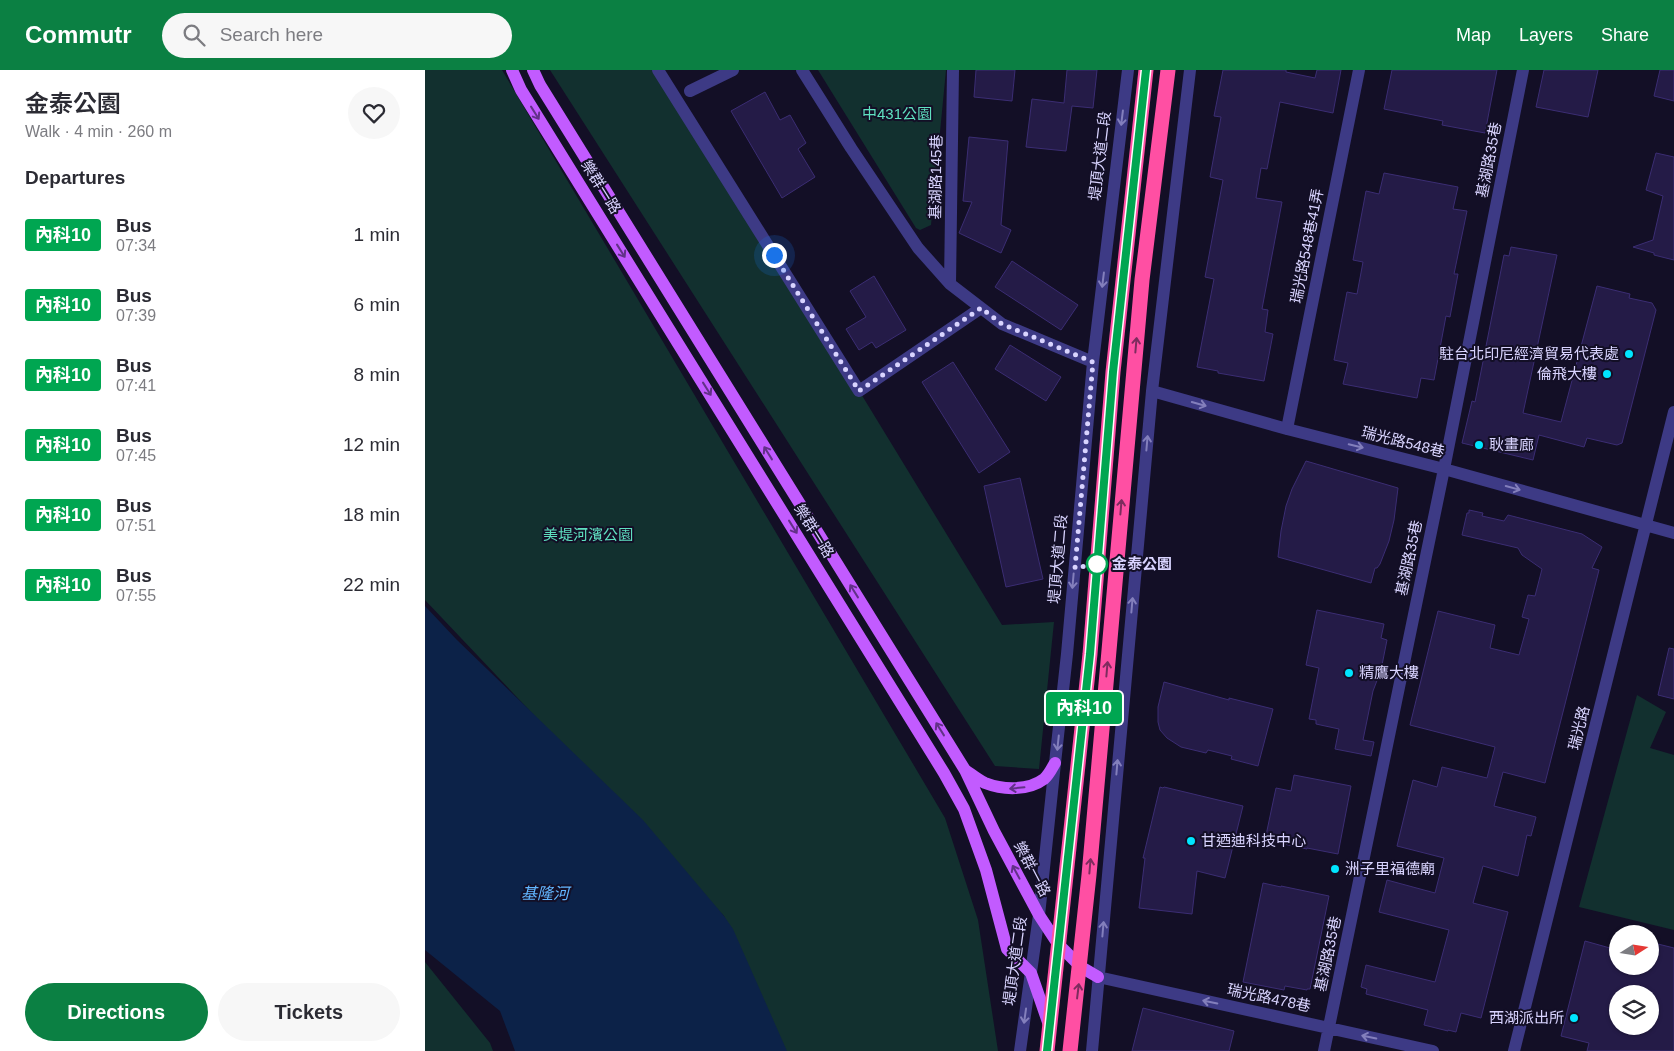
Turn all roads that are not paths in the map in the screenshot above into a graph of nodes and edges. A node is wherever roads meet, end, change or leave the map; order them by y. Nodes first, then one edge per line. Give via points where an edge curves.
1 (512, 70) edge
2 (533, 70) edge
3 (658, 70) edge
4 (733, 70) edge
5 (803, 70) edge
6 (953, 70) edge
7 (1127, 70) edge
8 (1146, 70) edge
9 (1168, 70) edge
10 (1190, 70) edge
11 (1359, 70) edge
12 (1523, 70) edge
13 (689, 91) dead end
14 (950, 284) junction
15 (981, 308) junction
16 (1093, 362) junction
17 (1152, 391) junction
18 (1674, 412) edge
19 (1287, 429) junction
20 (1444, 469) junction
21 (1646, 524) junction
22 (1674, 533) edge
23 (1055, 763) junction
24 (965, 770) junction
25 (1039, 915) junction
26 (1058, 944) junction
27 (1081, 967) junction
28 (1031, 973) junction
29 (1099, 977) junction
30 (1049, 1026) junction
31 (1329, 1028) junction
32 (1020, 1051) edge
33 (1047, 1051) edge
34 (1070, 1051) edge
35 (1092, 1051) edge
36 (1324, 1051) edge
37 (1433, 1051) edge
38 (1514, 1051) edge

1 -> 28 main road, 樂群一路 via 526,98 944,772 964,809 986,870 1007,949
24 -> 2 main road, 樂群一路
3 - 15 street via 859,391
4 - 13 street
5 - 14 street via 918,248
6 - 14 street, 基湖路145巷
7 -> 16 street, 堤頂大道二段
8 - 26 highway via 1113,372 1090,654
27 -> 9 highway via 1142,280
10 - 17 street
11 - 19 street, 瑞光路548巷41弄
12 - 20 street, 基湖路35巷
14 - 15 street
15 - 16 street via 1002,324
16 -> 23 street, 堤頂大道二段
17 -> 19 street, 瑞光路548巷
29 -> 17 street
18 - 21 street, 瑞光路
19 -> 20 street, 瑞光路548巷
20 -> 21 street, 瑞光路548巷
20 - 31 street, 基湖路35巷
21 - 22 street, 瑞光路548巷
21 - 38 street, 瑞光路
23 -> 24 main road via 1045,778 1020,788 984,782
23 - 25 street, 堤頂大道二段
25 -> 24 main road, 樂群一路
25 - 26 main road, 樂群一路
25 - 28 street, 堤頂大道二段
26 - 27 main road, 樂群一路
26 - 30 highway
27 - 29 main road, 樂群一路
34 -> 27 highway
28 - 30 main road, 樂群一路
28 -> 32 street, 堤頂大道二段
31 -> 29 street, 瑞光路478巷
29 - 35 street
30 - 33 highway
31 - 36 street, 基湖路35巷
37 -> 31 street, 瑞光路478巷

